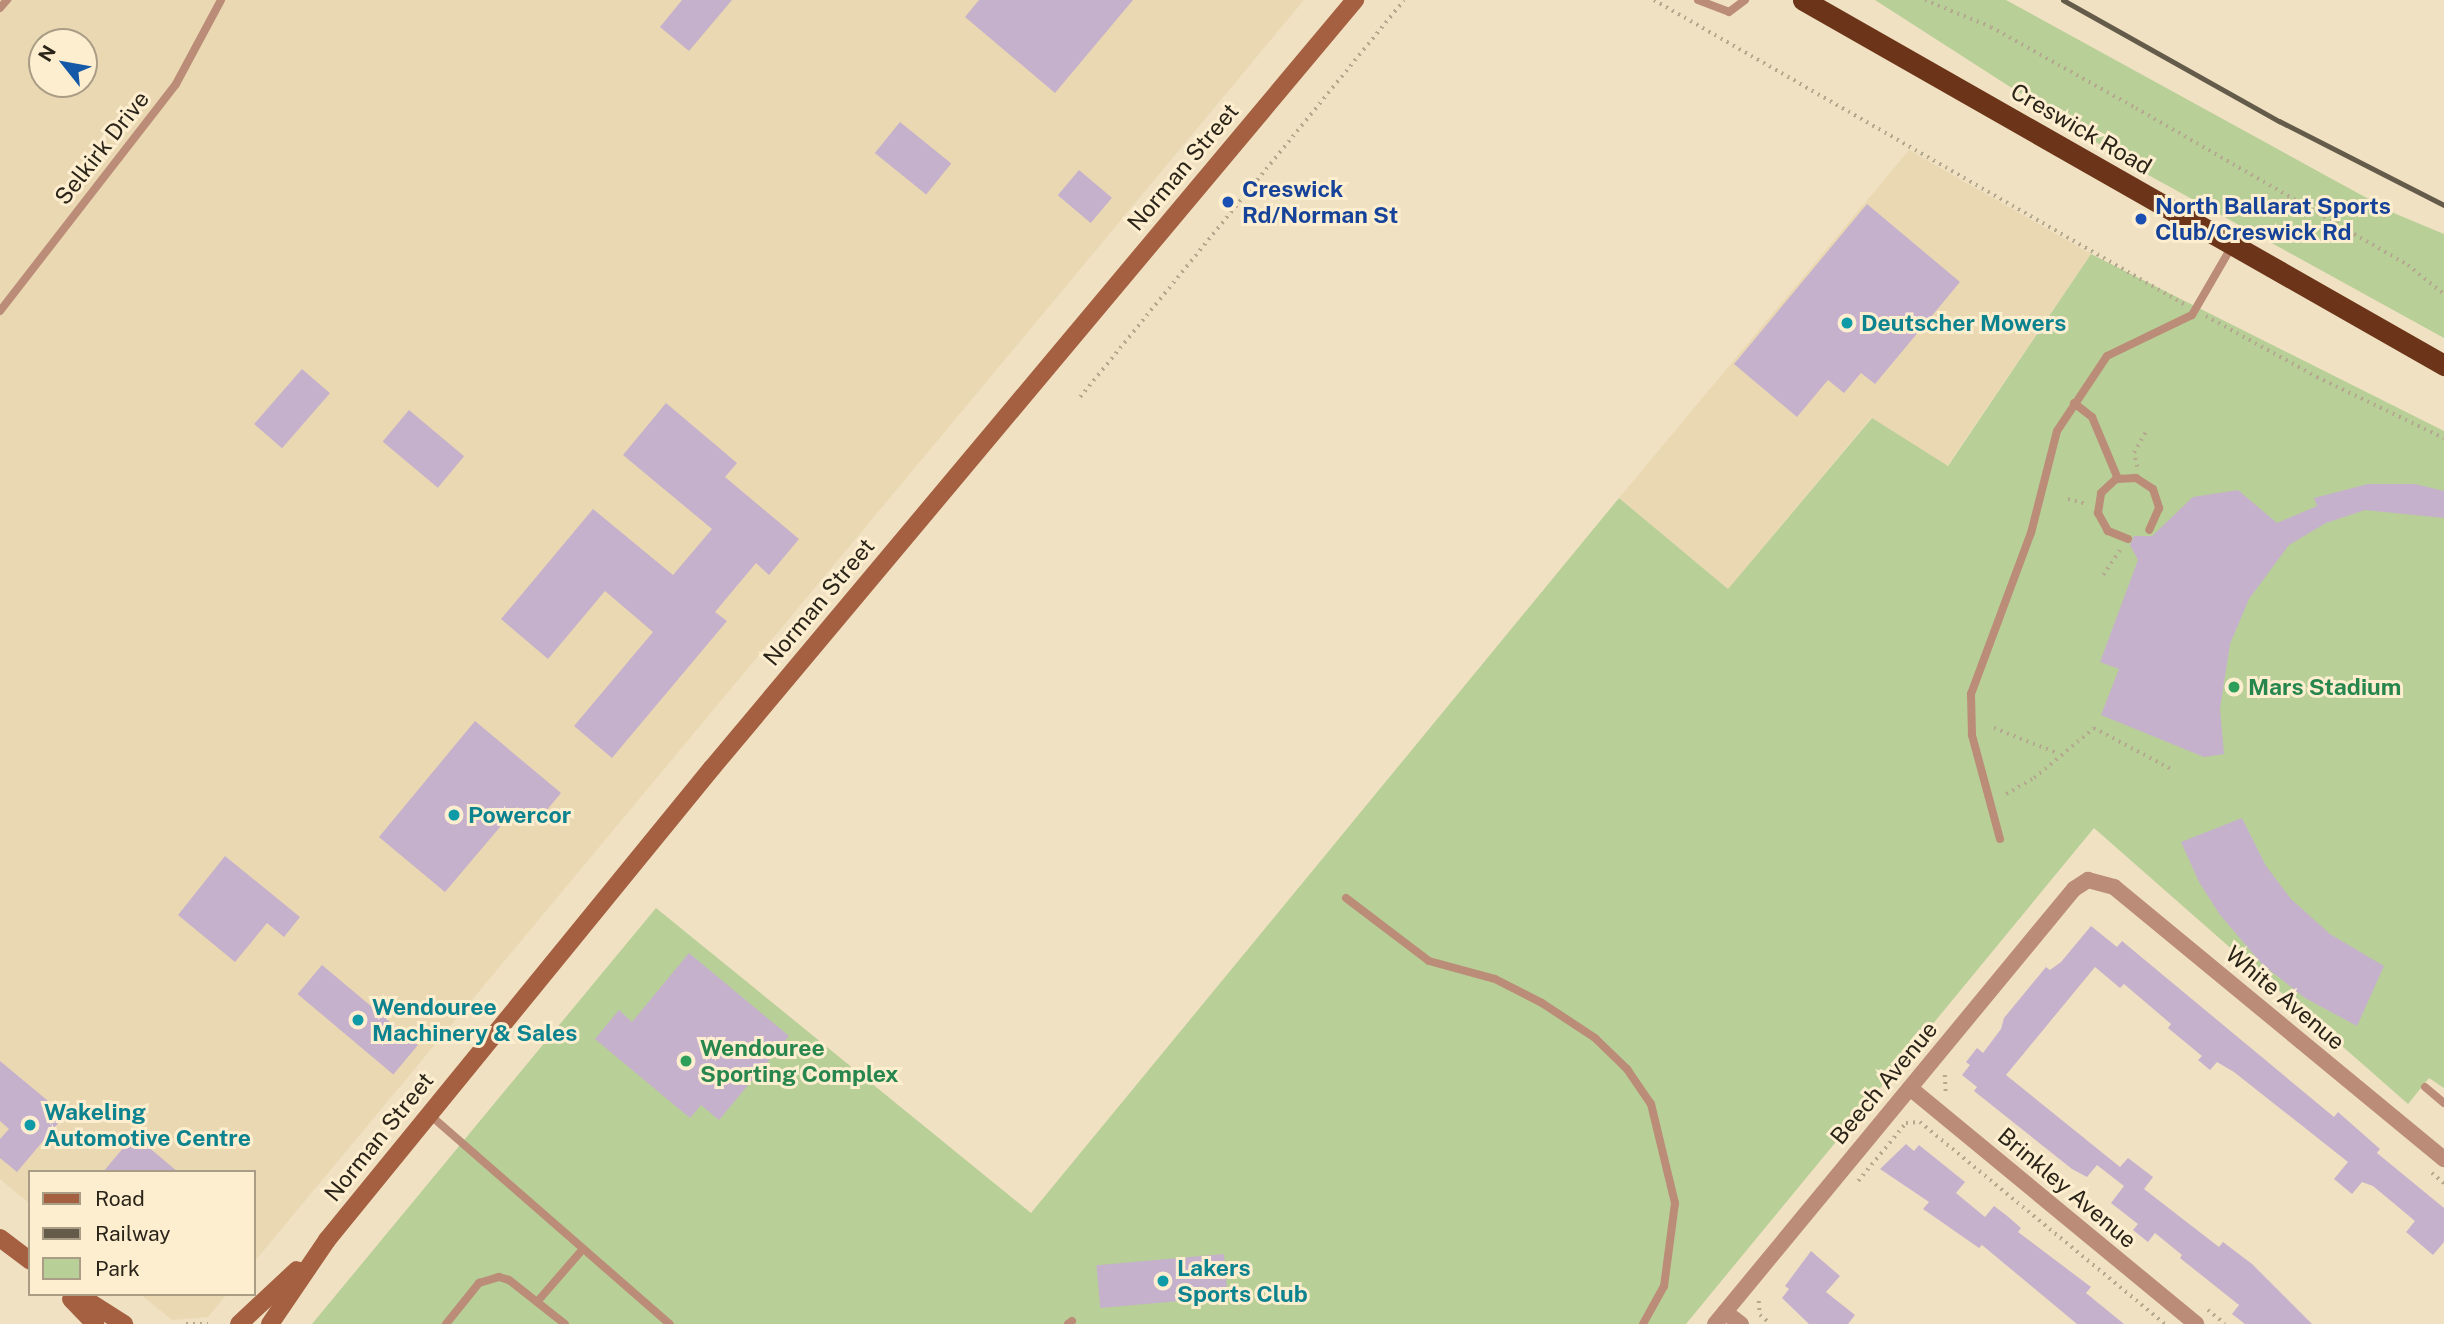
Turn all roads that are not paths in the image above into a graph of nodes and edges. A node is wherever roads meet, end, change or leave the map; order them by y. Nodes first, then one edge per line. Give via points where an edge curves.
1 (7, 0) edge
2 (221, 0) edge
3 (1355, 0) edge
4 (1698, 0) edge
5 (1745, 0) edge
6 (1803, 0) edge
7 (0, 8) edge
8 (2232, 246) junction
9 (0, 311) edge
10 (2444, 365) edge
11 (2074, 403) junction
12 (2118, 478) junction
13 (2149, 530) dead end
14 (2128, 539) dead end
15 (2000, 839) dead end
16 (2094, 879) joint
17 (1346, 898) dead end
18 (2425, 1087) dead end
19 (1910, 1088) junction
20 (2444, 1103) edge
21 (429, 1114) junction
22 (2444, 1158) edge
23 (0, 1238) edge
24 (327, 1240) junction
25 (582, 1250) junction
26 (28, 1259) edge
27 (68, 1296) edge
28 (80, 1296) edge
29 (537, 1302) junction
30 (1720, 1318) edge
31 (1740, 1323) edge
32 (95, 1324) edge
33 (124, 1324) edge
34 (239, 1324) edge
35 (270, 1324) edge
36 (446, 1324) edge
37 (565, 1324) edge
38 (670, 1324) edge
39 (1643, 1324) edge
40 (2196, 1324) edge

1 - 7 lane
2 - 9 lane, Selkirk Drive via 176,85
3 - 21 main road, Norman Street via 712,768
4 - 5 lane via 1729,12
6 - 8 highway, Creswick Road
8 - 10 highway, Creswick Road
8 - 11 lane via 2196,310 2107,356
11 - 12 lane via 2092,417
11 - 15 lane via 2057,431 2031,533 1971,694 1972,735
12 - 13 lane via 2139,479 2153,489 2159,503
12 - 14 lane via 2104,488 2097,506 2104,527
16 - 19 street, Beech Avenue via 2074,889
16 - 22 street, White Avenue via 2114,887
17 - 39 lane via 1429,961 1495,979 1542,1003 1595,1038 1628,1069 1651,1104 1675,1203 1664,1286
18 - 20 lane
19 - 30 street, Beech Avenue
19 - 40 street, Brinkley Avenue
21 - 24 main road, Norman Street
21 - 25 lane
23 - 26 main road
24 - 34 main road, Norman Street
24 - 35 main road, Norman Street
25 - 29 lane
25 - 38 lane
27 - 32 main road
28 - 33 main road
29 - 36 lane via 509,1280 488,1279
29 - 37 lane
30 - 31 street

